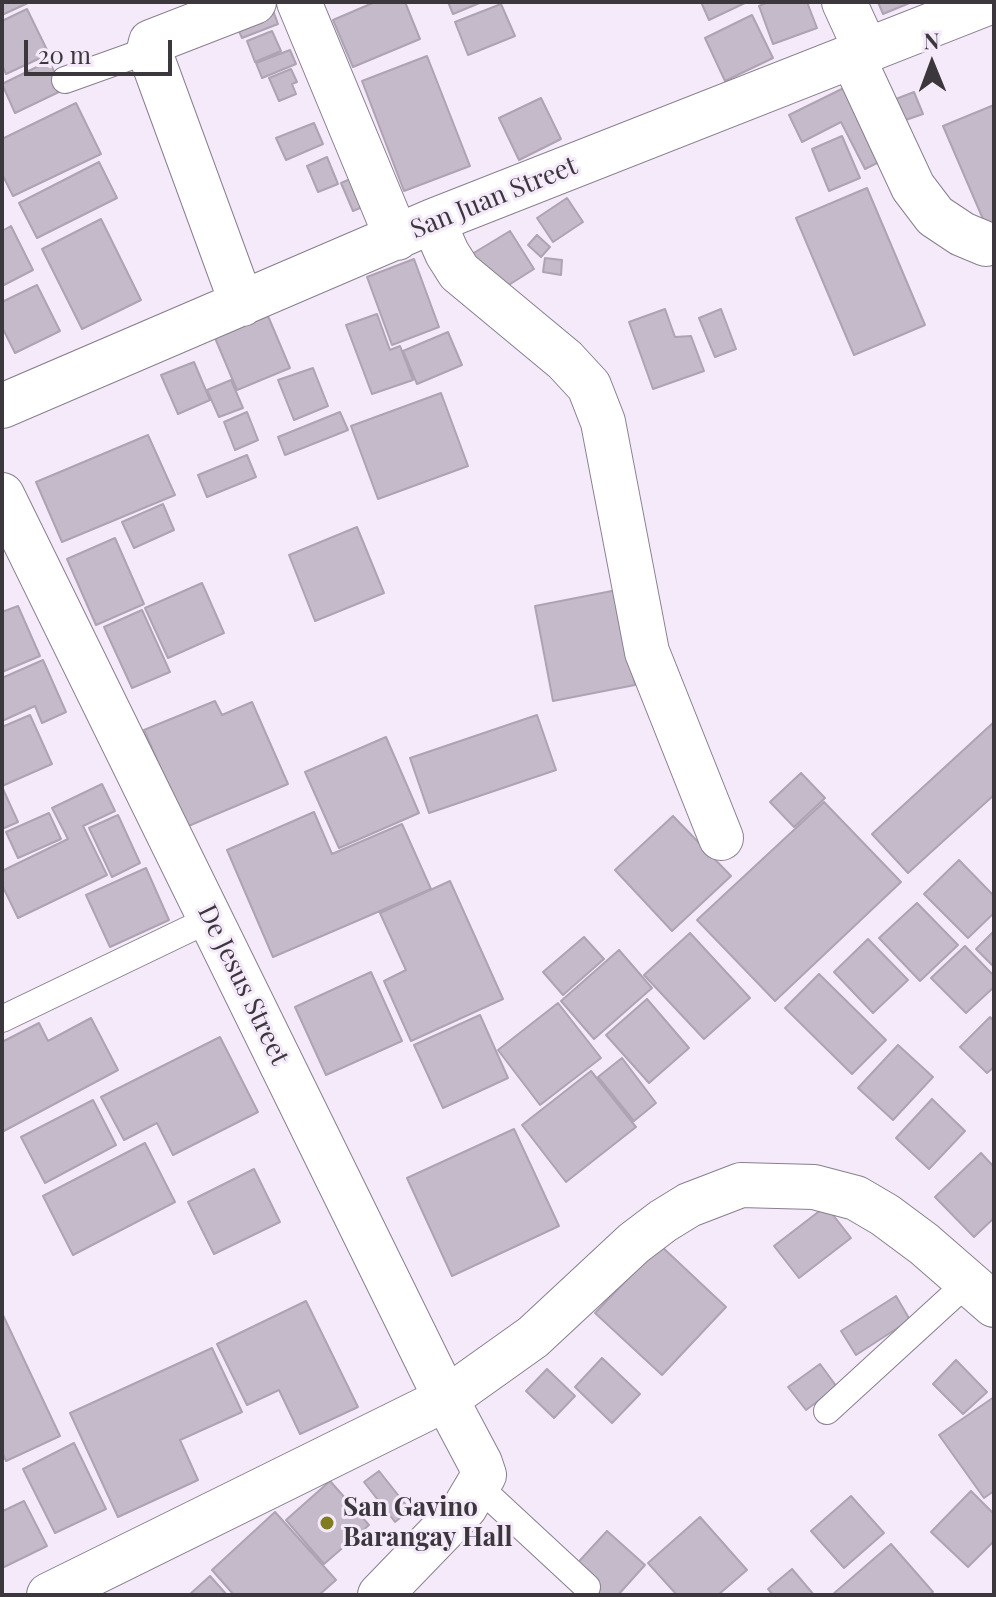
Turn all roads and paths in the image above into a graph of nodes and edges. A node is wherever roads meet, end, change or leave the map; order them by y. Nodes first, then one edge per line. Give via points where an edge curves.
1 (254, 2) edge
2 (299, 2) edge
3 (844, 2) edge
4 (990, 2) edge
5 (149, 50) junction
6 (859, 53) junction
7 (65, 80) dead end
8 (415, 230) junction
9 (986, 244) dead end
10 (242, 304) junction
11 (2, 406) edge
12 (2, 495) edge
13 (721, 838) dead end
14 (210, 919) junction
15 (2, 1019) edge
16 (981, 1294) edge
17 (446, 1399) junction
18 (827, 1411) dead end
19 (481, 1481) junction
20 (587, 1587) dead end
21 (49, 1595) edge
22 (380, 1595) edge

1 - 5 street via 151,42
2 - 8 street
3 - 6 street
4 - 6 street, San Juan Street
5 - 7 lane
5 - 10 street
6 - 8 street, San Juan Street
6 - 9 street via 913,187 935,216
8 - 10 street, San Juan Street
8 - 13 street via 447,253 459,272 589,386 603,422 647,652
10 - 11 street, San Juan Street
12 - 14 street, De Jesus Street
14 - 15 lane
14 - 17 street, De Jesus Street
16 - 17 street via 924,1244 856,1198 814,1187 741,1185 663,1221 533,1337
16 - 18 lane
17 - 19 street, De Jesus Street via 480,1463
17 - 21 street
19 - 20 lane
19 - 22 street via 465,1507

